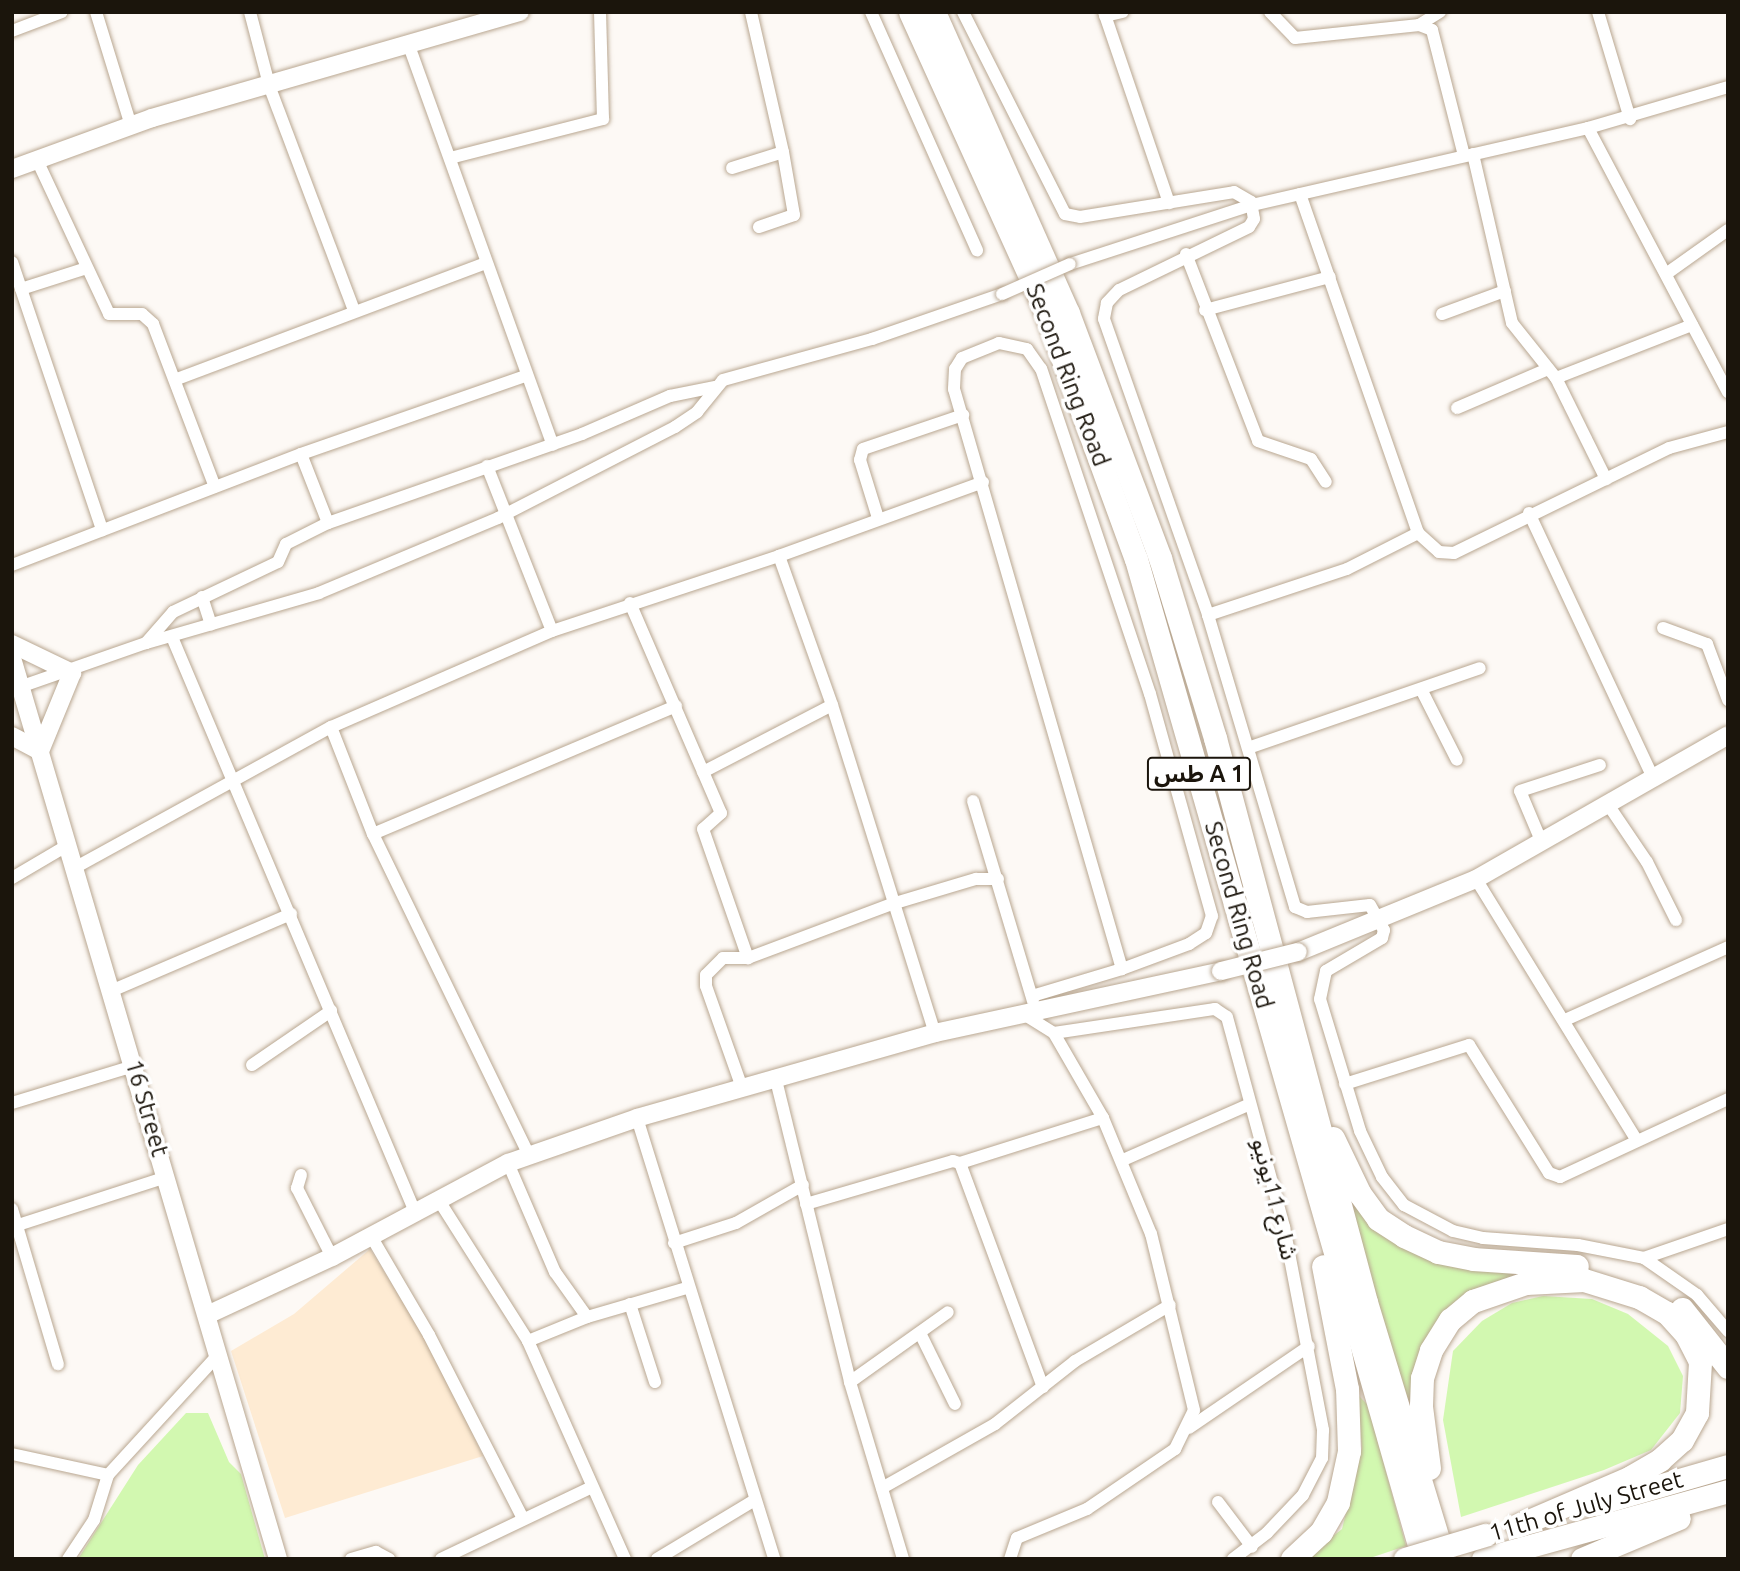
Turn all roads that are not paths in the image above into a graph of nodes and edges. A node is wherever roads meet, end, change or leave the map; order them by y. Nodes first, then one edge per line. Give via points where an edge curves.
1 (62, 12) edge
2 (96, 12) edge
3 (250, 12) edge
4 (600, 12) edge
5 (751, 12) edge
6 (871, 12) edge
7 (910, 12) edge
8 (934, 12) edge
9 (963, 12) edge
10 (1123, 12) edge
11 (1270, 12) edge
12 (1440, 12) edge
13 (1598, 12) edge
14 (510, 13) edge
15 (1105, 14) edge
16 (40, 16) edge
17 (1419, 25) junction
18 (12, 31) edge
19 (408, 43) junction
20 (1728, 87) edge
21 (270, 88) junction
22 (1630, 119) junction
23 (131, 126) junction
24 (1588, 128) junction
25 (783, 152) junction
26 (1468, 155) junction
27 (450, 158) junction
28 (37, 160) junction
29 (12, 169) edge
30 (732, 169) dead end
31 (1300, 194) junction
32 (1169, 203) junction
33 (1252, 205) junction
34 (760, 227) dead end
35 (1728, 230) edge
36 (977, 250) dead end
37 (1186, 254) junction
38 (486, 263) junction
39 (13, 265) edge
40 (87, 268) junction
41 (1666, 274) junction
42 (1330, 277) junction
43 (22, 289) junction
44 (1506, 291) junction
45 (354, 310) junction
46 (1205, 310) junction
47 (1442, 314) dead end
48 (1692, 325) junction
49 (1552, 373) junction
50 (525, 376) junction
51 (177, 379) junction
52 (715, 387) junction
53 (1728, 392) edge
54 (1457, 408) dead end
55 (962, 415) junction
56 (1728, 432) edge
57 (553, 445) junction
58 (301, 454) junction
59 (487, 466) junction
60 (1606, 479) junction
61 (983, 482) junction
62 (1326, 482) dead end
63 (215, 487) junction
64 (508, 512) junction
65 (1529, 513) junction
66 (878, 518) junction
67 (328, 523) junction
68 (102, 530) junction
69 (1418, 533) junction
70 (779, 556) junction
71 (12, 565) edge
72 (202, 597) junction
73 (630, 603) junction
74 (1208, 615) junction
75 (211, 625) junction
76 (1663, 628) dead end
77 (552, 631) junction
78 (172, 637) junction
79 (146, 643) junction
80 (12, 644) edge
81 (12, 658) edge
82 (1480, 668) dead end
83 (72, 673) junction
84 (17, 688) edge
85 (1422, 691) junction
86 (1728, 700) edge
87 (832, 705) junction
88 (676, 706) junction
89 (331, 727) junction
90 (1728, 735) edge
91 (12, 736) edge
92 (1248, 748) junction
93 (40, 751) junction
94 (1457, 760) dead end
95 (1600, 765) dead end
96 (703, 772) junction
97 (1651, 775) junction
98 (230, 781) junction
99 (973, 801) dead end
100 (1606, 803) junction
101 (373, 834) junction
102 (1542, 843) junction
103 (68, 845) junction
104 (76, 867) junction
105 (12, 878) edge
106 (998, 879) junction
107 (1476, 879) junction
108 (892, 904) junction
109 (291, 914) junction
110 (1380, 919) junction
111 (1676, 920) dead end
112 (1728, 947) edge
113 (748, 958) junction
114 (1122, 969) junction
115 (1277, 979) junction
116 (111, 991) junction
117 (1031, 1008) junction
118 (331, 1010) junction
119 (1564, 1020) junction
120 (1054, 1033) junction
121 (936, 1034) junction
122 (252, 1065) dead end
123 (134, 1066) junction
124 (1282, 1068) junction
125 (775, 1076) junction
126 (1345, 1084) junction
127 (741, 1085) junction
128 (1728, 1099) edge
129 (12, 1103) edge
130 (1250, 1104) junction
131 (637, 1118) junction
132 (1103, 1118) junction
133 (1636, 1139) junction
134 (529, 1155) junction
135 (1123, 1160) junction
136 (508, 1163) junction
137 (960, 1163) junction
138 (301, 1175) dead end
139 (167, 1177) junction
140 (803, 1185) junction
141 (438, 1199) junction
142 (806, 1204) junction
143 (12, 1209) edge
144 (415, 1212) junction
145 (18, 1225) junction
146 (1728, 1229) edge
147 (371, 1236) junction
148 (674, 1243) junction
149 (332, 1257) junction
150 (1644, 1258) junction
151 (687, 1288) junction
152 (630, 1304) junction
153 (1170, 1306) junction
154 (948, 1312) dead end
155 (207, 1315) junction
156 (587, 1317) junction
157 (1728, 1331) edge
158 (920, 1333) junction
159 (528, 1342) junction
160 (1309, 1346) junction
161 (219, 1354) junction
162 (58, 1364) dead end
163 (1726, 1365) edge
164 (655, 1382) dead end
165 (850, 1382) junction
166 (1043, 1387) junction
167 (956, 1405) dead end
168 (1189, 1428) junction
169 (1390, 1450) junction
170 (12, 1454) edge
171 (1728, 1466) edge
172 (108, 1475) junction
173 (590, 1488) junction
174 (882, 1488) junction
175 (1728, 1491) edge
176 (1728, 1500) edge
177 (753, 1501) junction
178 (1218, 1502) dead end
179 (522, 1517) junction
180 (1517, 1525) junction
181 (1436, 1530) junction
182 (1252, 1547) junction
183 (1486, 1550) edge
184 (68, 1559) edge
185 (278, 1559) edge
186 (351, 1559) edge
187 (389, 1559) edge
188 (441, 1559) edge
189 (625, 1559) edge
190 (657, 1559) edge
191 (774, 1559) edge
192 (903, 1559) edge
193 (1010, 1559) edge
194 (1233, 1559) edge
195 (1292, 1559) edge
196 (1405, 1559) edge
197 (1416, 1559) edge
198 (1423, 1559) edge
199 (1444, 1559) edge
200 (1582, 1559) edge

1 - 16 street
2 - 23 street
3 - 21 street
4 - 27 street via 603,119
5 - 25 street
6 - 36 street
7 - 124 highway, Second Ring Road / طس A 1 via 1044,308 1109,480 1184,718
8 - 115 highway, Second Ring Road / طس A 1 via 1049,265 1137,494 1215,738
9 - 32 street via 1062,211 1076,218
10 - 15 street
11 - 17 street via 1295,38
12 - 17 street
13 - 22 street
14 - 19 street
15 - 32 street
16 - 18 street
17 - 26 street via 1436,34
19 - 21 street
19 - 27 street
20 - 22 street
21 - 23 street
21 - 45 street
22 - 24 street
23 - 28 street
24 - 26 street
24 - 41 street
25 - 30 street
25 - 34 street via 794,215
26 - 31 street
26 - 44 street
27 - 38 street
28 - 29 street
28 - 40 street
31 - 33 street
31 - 42 street
32 - 33 street via 1238,192
33 - 37 street via 1254,219 1249,227
33 - 52 street, bridge via 1070,264 916,326 727,379
35 - 41 street
37 - 46 street
37 - 74 street via 1114,294 1104,319
38 - 45 street
38 - 50 street
39 - 43 street
40 - 43 street
40 - 51 street via 109,314 142,314 153,324
41 - 48 street
42 - 46 street
42 - 69 street
43 - 68 street
44 - 47 street
44 - 49 street via 1512,323
45 - 51 street
46 - 62 street via 1258,441 1311,459
48 - 49 street
48 - 53 street
49 - 54 street
49 - 60 street
50 - 57 street
50 - 58 street
51 - 63 street
52 - 57 street via 670,396
52 - 64 street via 687,421
55 - 61 street
55 - 66 street via 863,449 860,460
55 - 114 street via 953,376 967,354 1005,342 1032,353 1098,529 1157,719 1212,916 1206,933 1196,941
56 - 60 street via 1669,448
57 - 59 street
58 - 63 street
58 - 67 street
59 - 64 street
59 - 67 street
60 - 65 street
61 - 66 street
61 - 114 street
63 - 68 street
64 - 75 street via 319,593
64 - 77 street
65 - 69 street via 1446,554
65 - 97 street
66 - 70 street
67 - 72 street via 286,544 278,562
68 - 71 street
69 - 74 street via 1347,569
70 - 73 street
70 - 87 street
72 - 75 street
72 - 79 street via 173,612
73 - 77 street
73 - 88 street
74 - 92 street
75 - 78 street
76 - 86 street via 1707,644
77 - 89 street
78 - 79 street
78 - 98 street
79 - 83 street
80 - 83 street
81 - 84 street, 16 Street
82 - 85 street
83 - 84 street
83 - 93 street
84 - 93 street, 16 Street
85 - 92 street
85 - 94 street
87 - 96 street
87 - 108 street
88 - 96 street
88 - 101 street
89 - 98 street
89 - 101 street
90 - 97 street
91 - 93 street
92 - 110 street via 1295,907 1307,912 1370,905
93 - 103 street, 16 Street
95 - 102 street via 1520,791
96 - 113 street via 721,813 704,833
97 - 100 street
98 - 104 street
98 - 109 street
99 - 106 street
100 - 102 street
100 - 111 street via 1647,862
101 - 134 street
102 - 107 street
103 - 104 street, 16 Street
103 - 105 street
104 - 116 street, 16 Street
106 - 108 street via 976,878
106 - 117 street
107 - 110 street
107 - 119 street
108 - 113 street
108 - 121 street
109 - 116 street
109 - 118 street
110 - 117 street, bridge via 1298,952
110 - 126 street via 1382,938 1322,977 1320,999
112 - 119 street
113 - 127 street via 723,958 706,975 707,991
114 - 117 street
115 - 163 highway via 1341,1158 1378,1219 1438,1252 1621,1275 1682,1310
115 - 181 highway, Second Ring Road / طس A 1 via 1366,1302
116 - 123 street, 16 Street
117 - 120 street
117 - 121 street
118 - 122 street
118 - 144 street
119 - 133 street
120 - 130 street, شارع 11يونيو via 1221,1011
120 - 132 street
121 - 125 street
123 - 129 street
123 - 139 street, 16 Street
124 - 169 highway, Second Ring Road / طس A 1
124 - 195 highway via 1347,1390 1349,1451 1338,1502 1321,1532
125 - 127 street
125 - 140 street
126 - 133 street via 1466,1044 1554,1176
126 - 150 street via 1382,1177 1416,1213 1453,1231 1483,1238 1578,1245
127 - 131 street
128 - 133 street
130 - 135 street
130 - 160 street, شارع 11يونيو via 1284,1227
131 - 134 street
131 - 148 street
132 - 135 street
132 - 137 street
134 - 136 street
135 - 153 street via 1151,1234
136 - 141 street
136 - 156 street via 555,1272
137 - 142 street via 953,1161
137 - 166 street
138 - 149 street via 297,1188
139 - 145 street
139 - 155 street, 16 Street
140 - 142 street
140 - 148 street via 736,1223
141 - 144 street
141 - 159 street
142 - 165 street
143 - 145 street
144 - 147 street
145 - 162 street
146 - 150 street
147 - 149 street
147 - 179 street via 429,1335
148 - 151 street
149 - 155 street
150 - 157 street via 1697,1295
151 - 152 street
151 - 177 street
152 - 156 street
152 - 164 street
153 - 166 street via 1075,1361
153 - 168 street via 1193,1399
154 - 158 street
155 - 161 street, 16 Street
156 - 159 street
158 - 165 street
158 - 167 street
159 - 173 street
160 - 168 street
160 - 182 street, شارع 11يونيو via 1320,1403 1322,1458 1303,1495
161 - 172 street
161 - 185 street, 16 Street
165 - 174 street
166 - 174 street via 995,1424
168 - 193 street via 1175,1450 1145,1473 1087,1509 1017,1538
169 - 197 highway
169 - 198 highway, Second Ring Road / طس A 1
170 - 172 street
171 - 180 highway, 11th of July Street
172 - 184 street via 94,1520
173 - 179 street
173 - 189 street
174 - 192 street
175 - 183 highway, 11th of July Street
176 - 200 highway
177 - 190 street
177 - 191 street
178 - 182 street
179 - 188 street
180 - 181 highway via 1631,1477 1682,1440 1697,1413 1700,1362 1686,1334 1667,1313 1609,1285 1554,1279 1500,1289 1473,1301 1450,1320 1431,1350 1422,1378 1421,1406
180 - 183 highway, 11th of July Street
181 - 199 highway, Second Ring Road / طس A 1
182 - 194 street, شارع 11يونيو
183 - 196 highway, 11th of July Street, bridge
186 - 187 street via 376,1552

